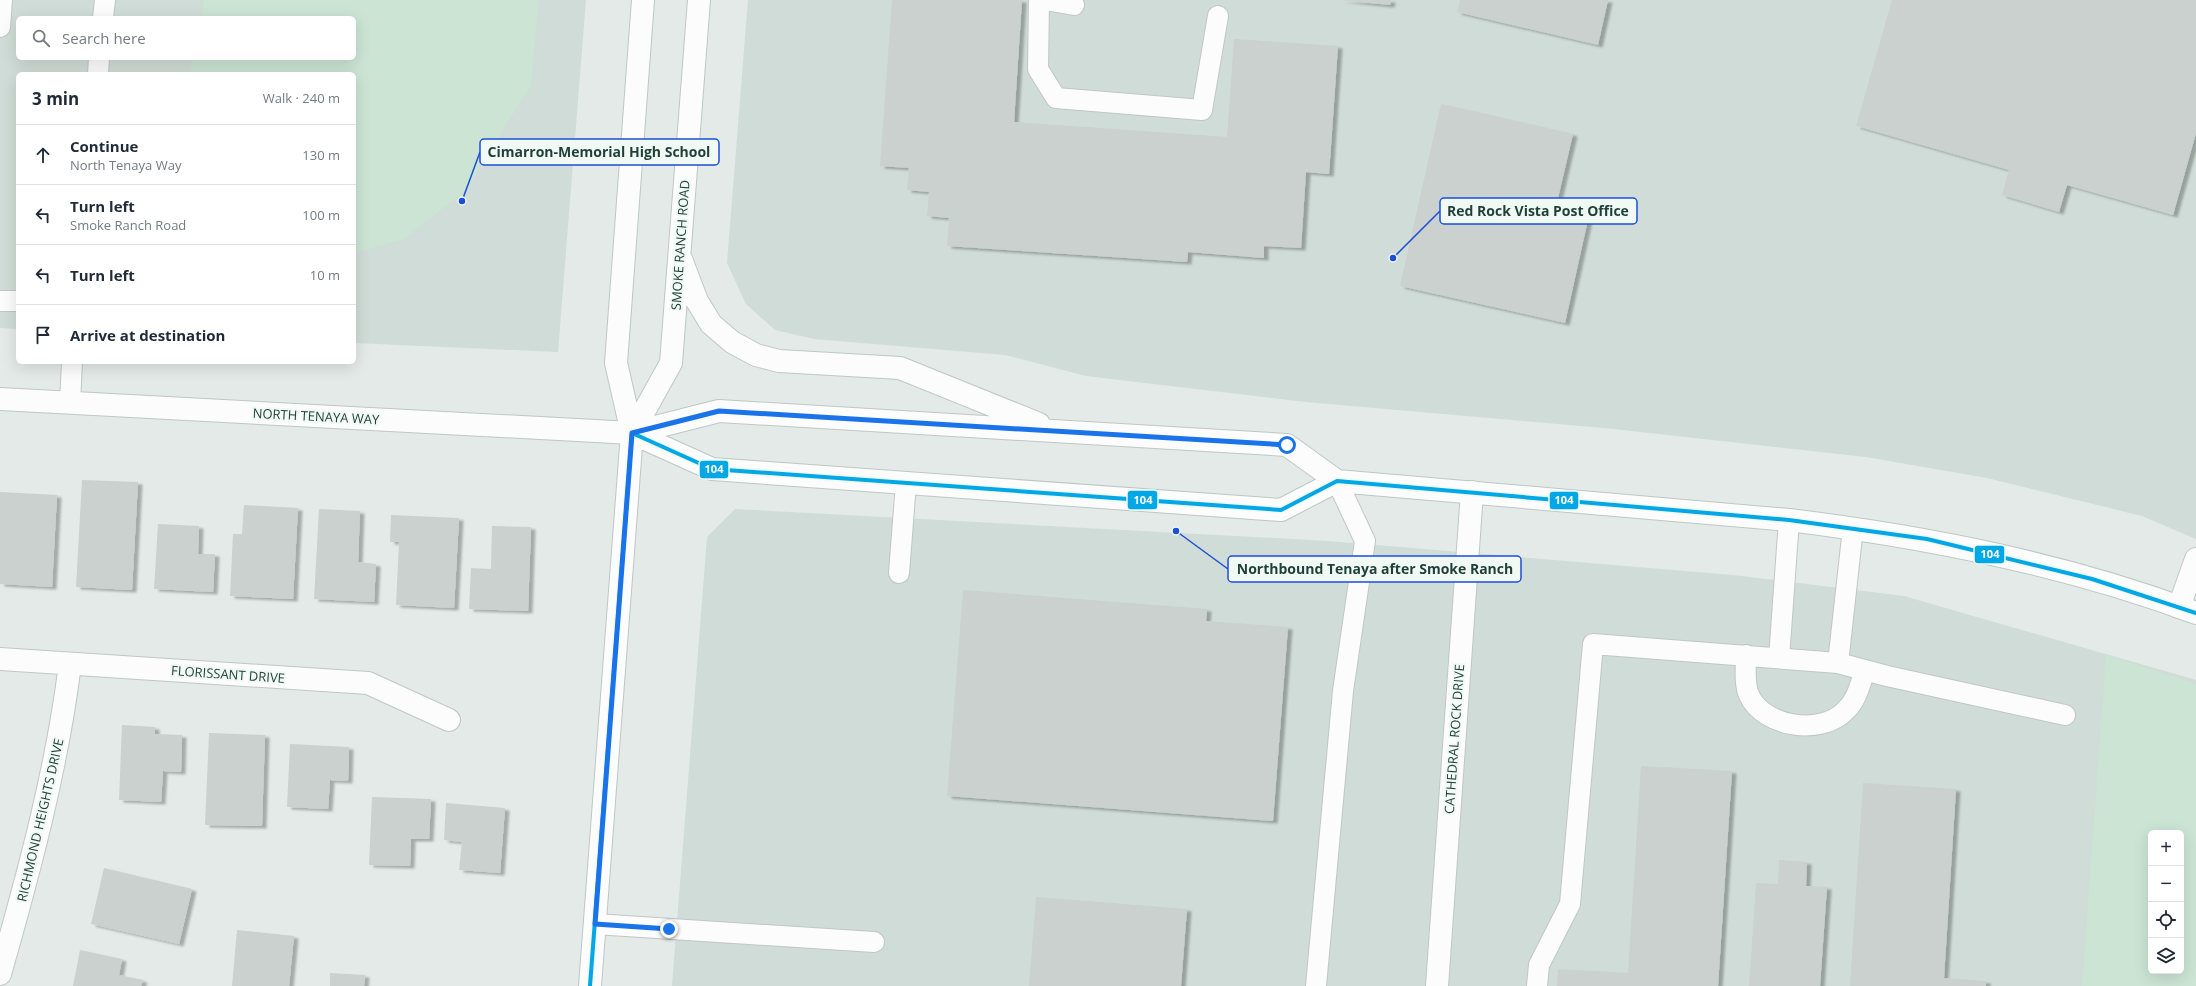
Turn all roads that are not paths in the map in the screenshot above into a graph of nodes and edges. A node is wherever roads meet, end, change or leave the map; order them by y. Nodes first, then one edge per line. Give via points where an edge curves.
1 (2, 0) edge
2 (105, 0) edge
3 (643, 0) edge
4 (699, 0) edge
5 (1039, 0) edge
6 (1045, 0) edge
7 (1074, 5) dead end
8 (103, 16) edge
9 (1218, 16) dead end
10 (0, 27) edge
11 (99, 60) edge
12 (98, 72) edge
13 (679, 254) junction
14 (0, 300) edge
15 (16, 302) edge
16 (72, 364) edge
17 (0, 399) edge
18 (70, 403) junction
19 (1055, 431) junction
20 (632, 433) junction
21 (1337, 481) junction
22 (906, 483) junction
23 (1472, 492) junction
24 (1789, 520) junction
25 (1853, 528) junction
26 (2196, 559) edge
27 (898, 573) dead end
28 (2188, 610) edge
29 (1746, 655) junction
30 (1779, 658) junction
31 (0, 659) edge
32 (1838, 663) junction
33 (70, 664) junction
34 (1865, 670) junction
35 (2065, 716) dead end
36 (449, 720) dead end
37 (595, 924) junction
38 (874, 942) dead end
39 (0, 974) edge
40 (590, 986) edge
41 (1316, 986) edge
42 (1437, 986) edge
43 (1537, 986) edge

1 - 10 lane
2 - 8 lane
3 - 20 main road, SMOKE RANCH ROAD via 616,363
4 - 13 main road, SMOKE RANCH ROAD
5 - 9 lane via 1038,69 1056,98 1202,110
6 - 7 lane
11 - 12 lane
13 - 19 main road via 698,301 711,324 732,342 756,355 779,360 900,368
13 - 20 main road, SMOKE RANCH ROAD via 671,363
14 - 15 lane
16 - 18 lane
17 - 18 main road, NORTH TENAYA WAY
18 - 20 main road, NORTH TENAYA WAY
19 - 20 main road, NORTH TENAYA WAY via 719,411
19 - 21 main road, NORTH TENAYA WAY via 1287,445
20 - 22 main road, NORTH TENAYA WAY via 712,469
20 - 37 main road, SMOKE RANCH ROAD
21 - 22 main road, NORTH TENAYA WAY via 1281,510
21 - 23 main road
21 - 41 lane via 1365,541 1343,691
22 - 27 lane
23 - 24 main road
23 - 42 main road, CATHEDRAL ROCK DRIVE
24 - 25 main road
24 - 30 lane
25 - 28 main road via 1927,540 2000,556 2092,579
25 - 32 lane
26 - 28 main road
29 - 30 lane
29 - 34 lane via 1749,696 1763,711 1799,727 1829,723 1845,712 1855,698
29 - 43 lane via 1593,644 1570,904 1539,965
30 - 32 lane
31 - 33 main road, FLORISSANT DRIVE
32 - 34 lane
33 - 36 main road, FLORISSANT DRIVE via 368,683
33 - 39 main road, RICHMOND HEIGHTS DRIVE via 62,725 28,874
34 - 35 lane
37 - 38 lane
37 - 40 main road, SMOKE RANCH ROAD

